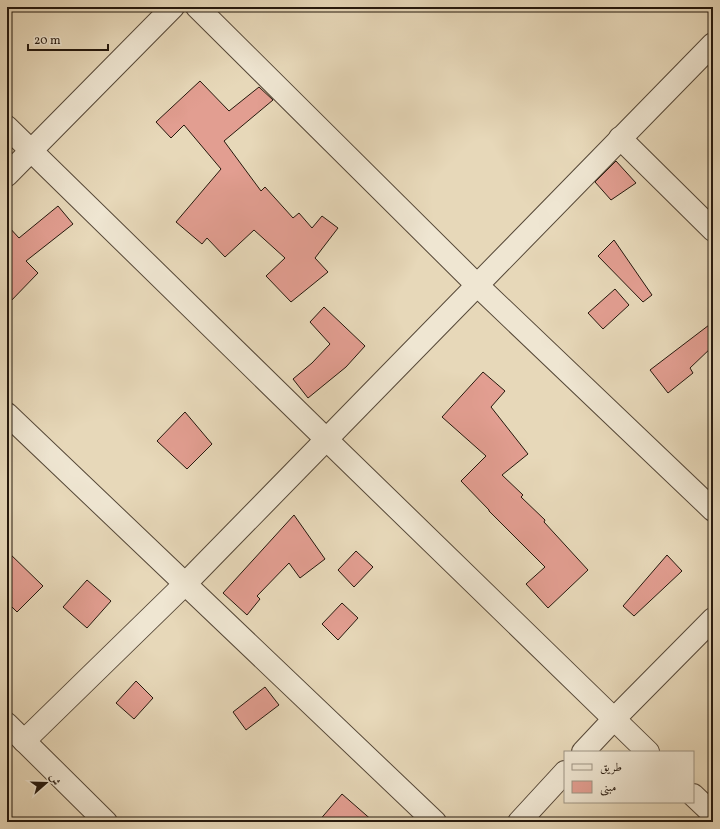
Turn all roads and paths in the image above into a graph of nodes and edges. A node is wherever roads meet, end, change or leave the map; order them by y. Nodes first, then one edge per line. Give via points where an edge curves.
1 (173, 7) edge
2 (197, 7) edge
3 (713, 44) edge
4 (7, 127) edge
5 (620, 138) junction
6 (31, 150) junction
7 (7, 175) edge
8 (713, 230) edge
9 (477, 285) junction
10 (7, 414) edge
11 (326, 440) junction
12 (713, 510) edge
13 (185, 584) junction
14 (713, 619) edge
15 (614, 719) junction
16 (7, 724) edge
17 (24, 741) junction
18 (584, 751) edge
19 (647, 751) edge
20 (564, 773) edge
21 (694, 796) edge
22 (713, 814) edge
23 (106, 822) edge
24 (435, 822) edge
25 (519, 822) edge

1 - 6 street
2 - 9 street
3 - 5 street
4 - 6 street
5 - 8 street
5 - 9 street
6 - 7 street
6 - 11 street
9 - 11 street
9 - 12 street
10 - 13 street
11 - 13 street
11 - 15 street
13 - 17 street
13 - 24 street
14 - 15 street
15 - 18 street
15 - 19 street
16 - 17 street
17 - 23 street
20 - 25 street
21 - 22 street

